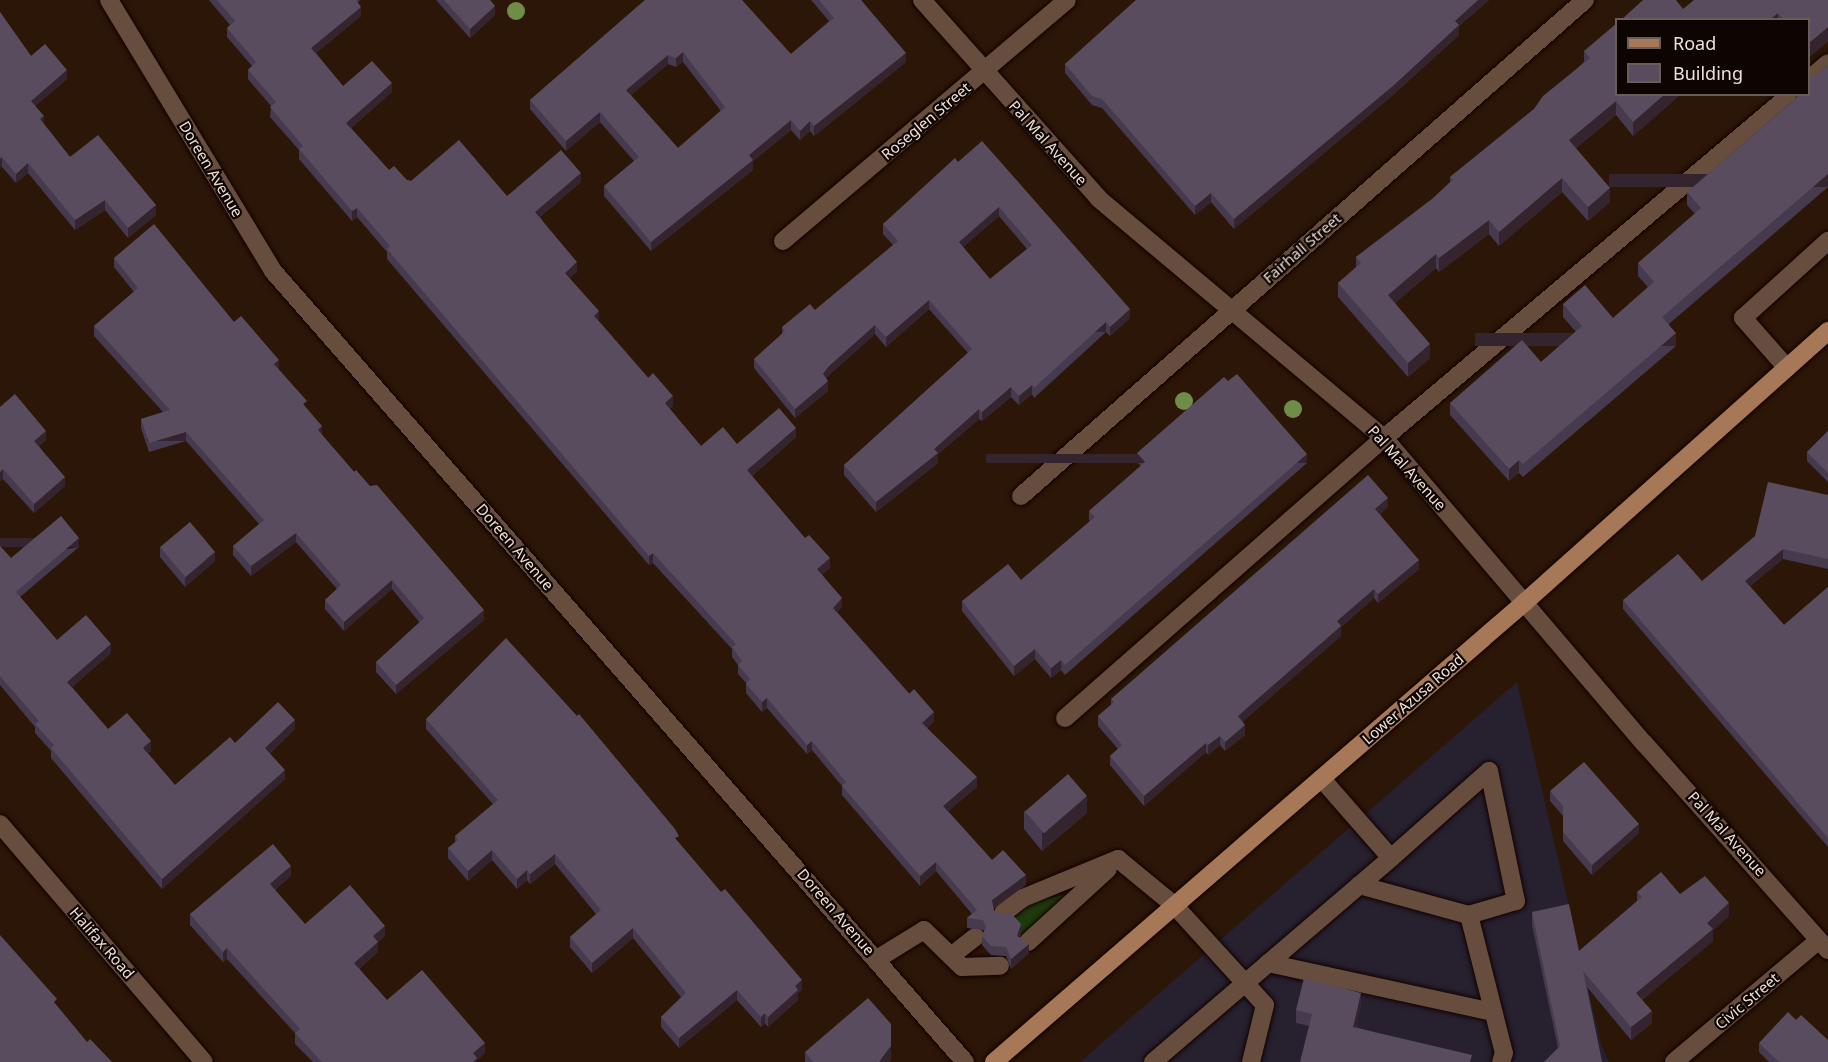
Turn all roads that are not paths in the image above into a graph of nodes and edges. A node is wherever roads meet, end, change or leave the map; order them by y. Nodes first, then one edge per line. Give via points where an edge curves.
1 (108, 0) edge
2 (922, 0) edge
3 (1067, 0) edge
4 (1585, 0) edge
5 (1828, 63) edge
6 (983, 72) junction
7 (1810, 79) edge
8 (1789, 96) edge
9 (783, 240) dead end
10 (1828, 241) edge
11 (1231, 310) junction
12 (1828, 331) edge
13 (1787, 368) junction
14 (1384, 438) junction
15 (1021, 496) dead end
16 (1525, 602) junction
17 (1065, 718) dead end
18 (1321, 778) junction
19 (0, 824) edge
20 (1391, 858) junction
21 (1118, 859) junction
22 (1359, 885) junction
23 (1174, 905) junction
24 (1003, 914) edge
25 (1469, 915) junction
26 (975, 937) dead end
27 (1028, 942) edge
28 (1823, 945) edge
29 (951, 956) junction
30 (877, 959) junction
31 (1268, 963) junction
32 (1000, 966) dead end
33 (1245, 983) junction
34 (1493, 1012) junction
35 (204, 1062) edge
36 (965, 1062) edge
37 (994, 1062) edge
38 (1154, 1062) edge
39 (1251, 1062) edge
40 (1501, 1062) edge
41 (1674, 1062) edge

1 - 30 street, Doreen Avenue via 273,271
2 - 6 street, Pal Mal Avenue
3 - 6 street, Roseglen Street
4 - 11 street, Fairhall Street
5 - 7 street
6 - 9 street, Roseglen Street
6 - 11 street, Pal Mal Avenue via 1099,199
8 - 14 street
10 - 13 street via 1743,318
11 - 14 street, Pal Mal Avenue
11 - 15 street, Fairhall Street
12 - 13 main road, Lower Azusa Road
13 - 16 main road, Lower Azusa Road
14 - 16 street, Pal Mal Avenue
14 - 17 street
16 - 18 main road, Lower Azusa Road
16 - 28 street, Pal Mal Avenue
18 - 20 street
18 - 23 main road, Lower Azusa Road
19 - 35 street, Halifax Road
20 - 22 street
20 - 25 street via 1489,771 1516,901
21 - 23 street
21 - 24 street via 1023,898
21 - 27 street
22 - 25 street
22 - 31 street
23 - 33 street
23 - 37 main road, Lower Azusa Road
25 - 34 street
26 - 29 street
28 - 41 street, Civic Street
29 - 30 street via 924,930
29 - 32 street via 962,967
30 - 36 street, Doreen Avenue
31 - 33 street
31 - 34 street
33 - 38 street
33 - 39 street via 1265,1005
34 - 40 street via 1504,1053

